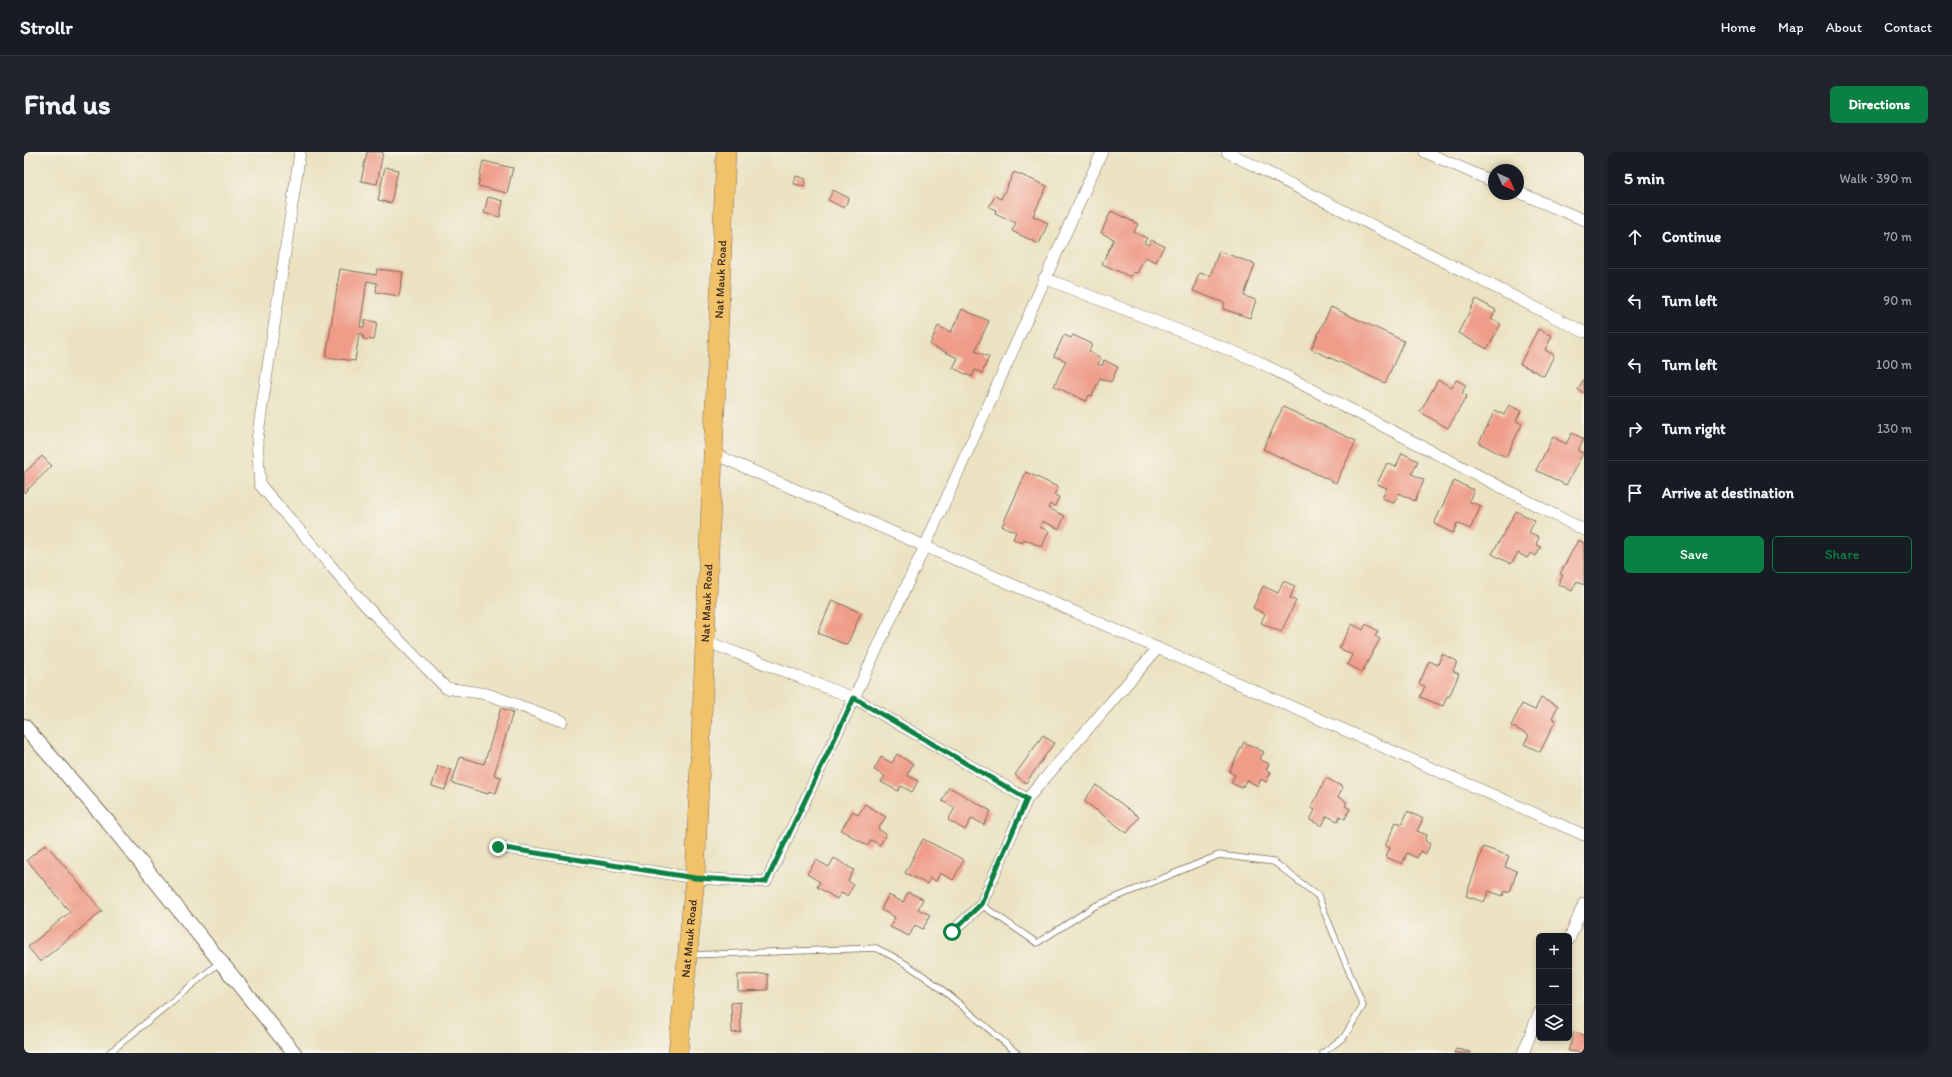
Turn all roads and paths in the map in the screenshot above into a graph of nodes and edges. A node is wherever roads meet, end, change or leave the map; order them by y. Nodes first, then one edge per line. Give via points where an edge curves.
1 (300, 152) edge
2 (726, 152) edge
3 (1102, 152) edge
4 (1228, 152) edge
5 (1424, 152) edge
6 (1488, 179) edge
7 (1524, 195) edge
8 (1584, 220) edge
9 (1044, 278) junction
10 (1584, 332) edge
11 (712, 453) junction
12 (1584, 530) edge
13 (925, 546) junction
14 (706, 641) junction
15 (1158, 648) junction
16 (854, 698) junction
17 (562, 721) dead end
18 (24, 726) edge
19 (1027, 799) junction
20 (1584, 835) edge
21 (498, 847) dead end
22 (695, 878) junction
23 (1584, 903) edge
24 (983, 906) dead end
25 (952, 932) dead end
26 (1572, 933) edge
27 (687, 955) junction
28 (220, 961) junction
29 (1536, 1021) edge
30 (109, 1053) edge
31 (294, 1053) edge
32 (678, 1053) edge
33 (1017, 1053) edge
34 (1323, 1053) edge
35 (1523, 1053) edge

1 - 17 street via 256,440 260,485 365,605 446,688 487,694
2 - 11 highway, Nat Mauk Road
3 - 9 street
4 - 10 street
5 - 6 street
7 - 8 street
9 - 12 street via 1255,360
9 - 13 street
11 - 13 street
11 - 14 highway, Nat Mauk Road
13 - 15 street
13 - 16 street
14 - 16 street
14 - 22 highway, Nat Mauk Road
15 - 19 street
15 - 20 street
16 - 19 street
16 - 22 street via 766,882
18 - 28 street via 108,822
19 - 25 street via 981,904
21 - 22 street
22 - 27 highway, Nat Mauk Road
23 - 26 street
24 - 34 lane via 1037,943 1095,906 1219,855 1274,862 1318,896 1363,1006 1344,1036
27 - 32 highway, Nat Mauk Road
27 - 33 lane via 876,948 899,959 941,990
28 - 30 lane
28 - 31 street
29 - 35 street

